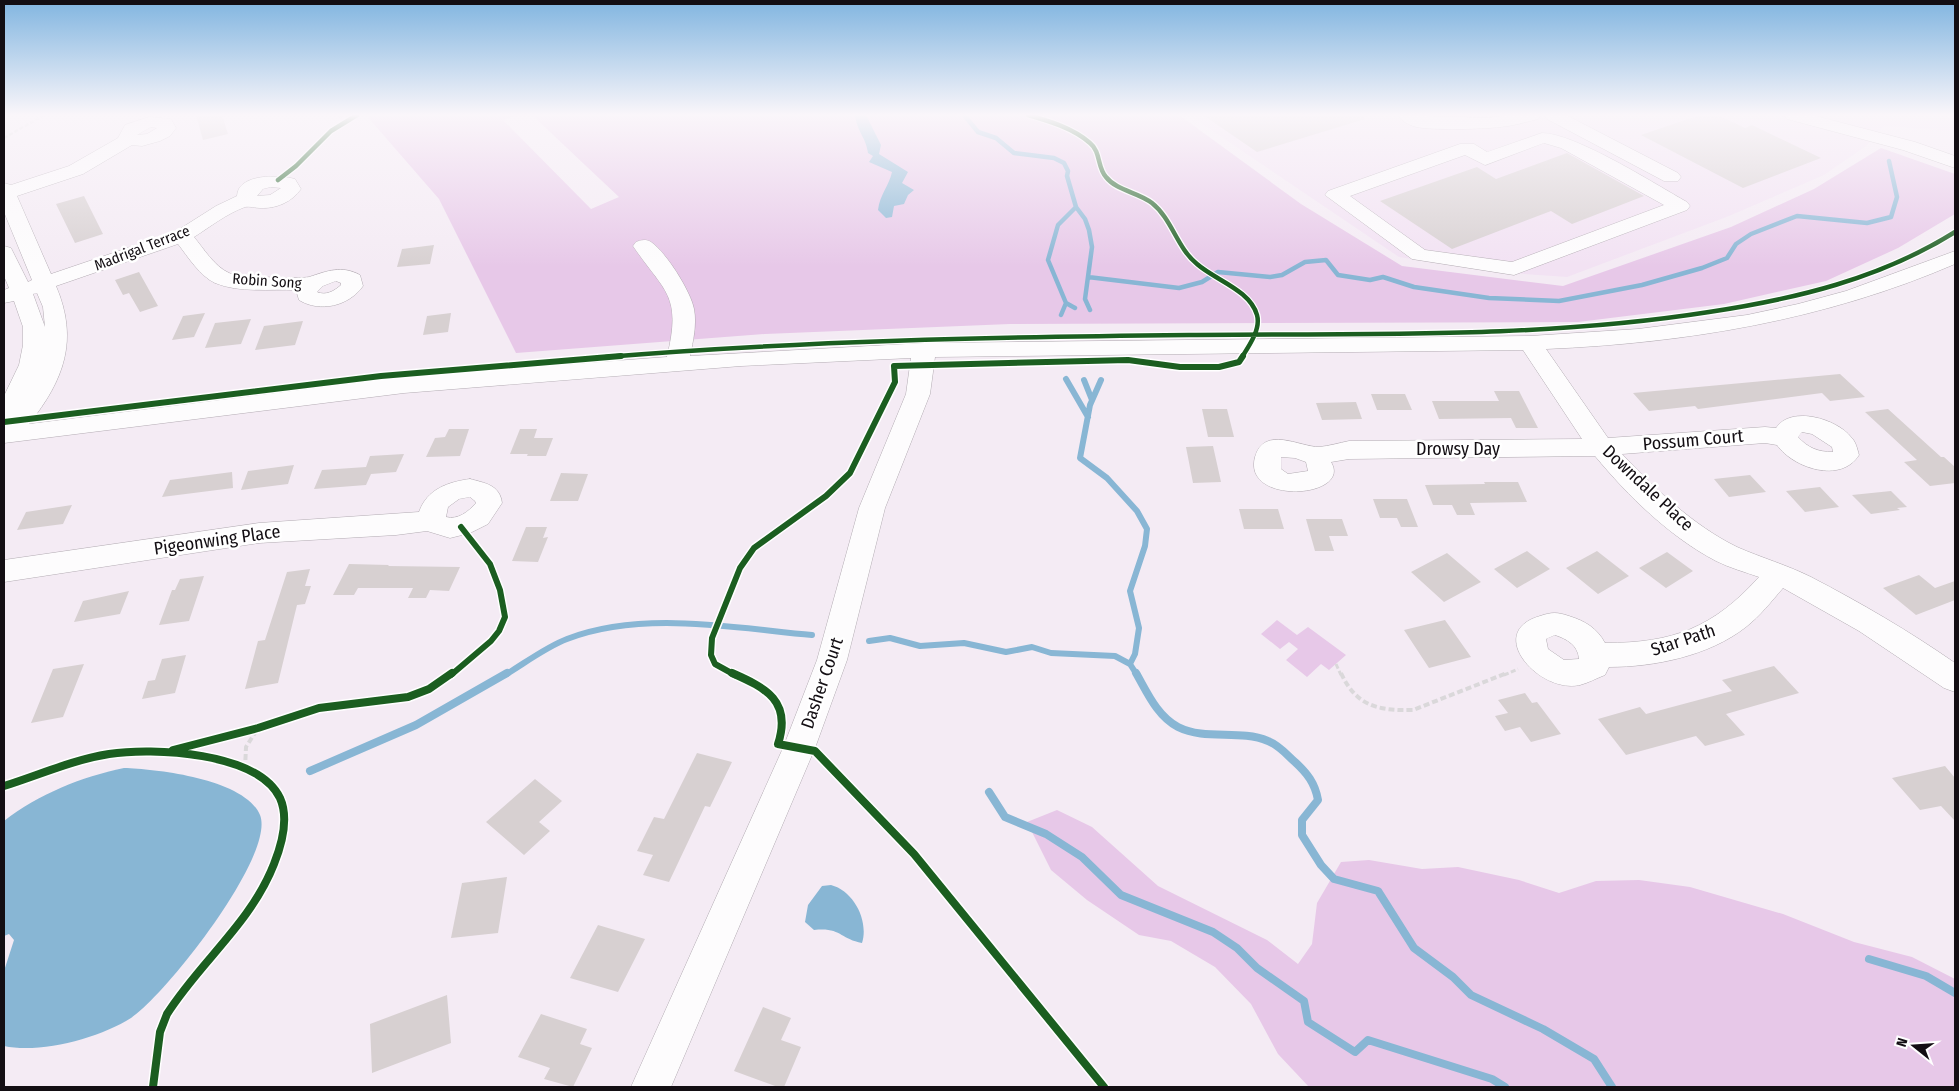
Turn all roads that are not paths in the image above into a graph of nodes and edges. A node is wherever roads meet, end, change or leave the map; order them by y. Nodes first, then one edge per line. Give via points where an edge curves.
1 (83, 166) edge
2 (1417, 166) edge
3 (1607, 166) edge
4 (1650, 166) edge
5 (1671, 177) dead end
6 (278, 180) road end
7 (5, 192) edge
8 (182, 236) junction
9 (643, 246) dead end
10 (4, 252) edge
11 (1955, 257) edge
12 (311, 284) dead end
13 (25, 290) edge
14 (1541, 343) junction
15 (924, 350) junction
16 (677, 363) junction
17 (4, 434) edge
18 (1784, 438) dead end
19 (1613, 447) junction
20 (1315, 456) dead end
21 (432, 520) junction
22 (4, 571) edge
23 (1779, 574) junction
24 (1596, 654) junction
25 (1955, 678) edge
26 (651, 1087) edge

1 - 7 street
2 - 3 street via 1335,195 1420,255 1514,268 1680,206
4 - 5 street
6 - 8 street, Madrigal Terrace via 291,185 284,196 262,202 247,199
7 - 13 street
8 - 12 street, Robin Song via 207,266 222,278 242,282
8 - 13 street, Madrigal Terrace
9 - 16 street via 673,281 682,297 684,325
10 - 13 street
11 - 14 street via 1861,294 1775,316 1709,327
13 - 17 street via 35,334 34,348 24,382 7,411
14 - 15 street
14 - 19 street, Downdale Place
15 - 16 street
15 - 26 street, Dasher Court via 918,394 872,508 832,660 799,748
16 - 17 street via 412,384
18 - 19 street, Possum Court via 1748,436
19 - 20 street, Drowsy Day via 1349,450
19 - 23 street, Downdale Place via 1649,495 1683,524 1722,551
21 - 21 street, Pigeonwing Place via 442,527 472,523 488,508 487,495 479,490 458,490 444,496 432,508
21 - 22 street, Pigeonwing Place via 259,533
23 - 24 street, Star Path via 1731,622 1713,632 1675,646 1642,653
23 - 25 street, Downdale Place via 1900,642
24 - 24 street via 1582,634 1555,624 1533,630 1530,639 1532,650 1540,660 1554,670 1570,674 1585,672 1594,666

